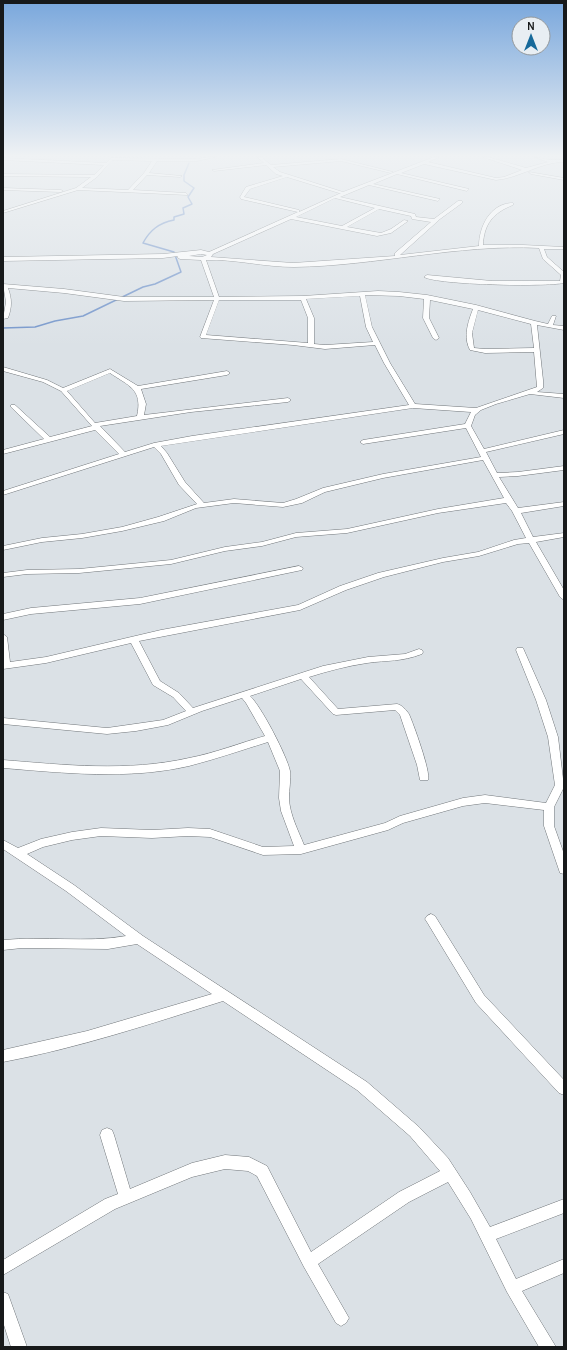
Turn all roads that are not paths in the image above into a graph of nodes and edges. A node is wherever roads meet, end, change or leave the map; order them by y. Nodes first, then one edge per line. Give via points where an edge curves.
1 (278, 220) edge
2 (284, 220) edge
3 (304, 220) edge
4 (357, 220) edge
5 (428, 220) edge
6 (487, 220) edge
7 (406, 221) dead end
8 (435, 221) joint
9 (343, 228) junction
10 (540, 247) junction
11 (481, 248) junction
12 (564, 248) edge
13 (204, 252) junction
14 (177, 256) junction
15 (207, 257) junction
16 (398, 257) junction
17 (3, 259) edge
18 (563, 275) edge
19 (428, 277) dead end
20 (3, 286) edge
21 (362, 294) junction
22 (427, 297) junction
23 (217, 298) junction
24 (303, 298) junction
25 (476, 307) junction
26 (554, 316) dead end
27 (6, 318) dead end
28 (534, 323) junction
29 (550, 326) junction
30 (564, 328) edge
31 (436, 338) dead end
32 (377, 344) junction
33 (312, 345) junction
34 (537, 350) junction
35 (3, 369) edge
36 (227, 373) dead end
37 (137, 388) junction
38 (63, 390) junction
39 (532, 393) junction
40 (564, 396) edge
41 (288, 400) dead end
42 (13, 406) dead end
43 (413, 406) junction
44 (478, 410) junction
45 (140, 417) junction
46 (95, 426) junction
47 (468, 426) junction
48 (564, 432) edge
49 (49, 440) junction
50 (363, 442) dead end
51 (156, 445) junction
52 (482, 450) junction
53 (3, 452) edge
54 (123, 454) junction
55 (485, 458) junction
56 (564, 468) edge
57 (495, 475) junction
58 (3, 492) edge
59 (508, 500) junction
60 (564, 504) edge
61 (202, 505) junction
62 (516, 511) junction
63 (564, 535) edge
64 (531, 540) junction
65 (3, 548) edge
66 (299, 568) dead end
67 (3, 575) edge
68 (560, 581) edge
69 (564, 597) edge
70 (3, 617) edge
71 (3, 637) edge
72 (134, 640) junction
73 (520, 650) dead end
74 (419, 652) dead end
75 (4, 665) edge
76 (302, 675) junction
77 (244, 695) junction
78 (192, 712) junction
79 (3, 721) edge
80 (270, 738) junction
81 (3, 764) edge
82 (424, 777) dead end
83 (549, 807) junction
84 (3, 844) edge
85 (301, 850) junction
86 (18, 854) junction
87 (564, 870) edge
88 (431, 919) dead end
89 (139, 939) junction
90 (3, 946) edge
91 (225, 994) junction
92 (3, 1056) edge
93 (564, 1088) edge
94 (107, 1135) dead end
95 (450, 1173) junction
96 (126, 1196) junction
97 (564, 1206) edge
98 (488, 1235) junction
99 (309, 1262) junction
100 (564, 1266) edge
101 (3, 1268) edge
102 (513, 1287) junction
103 (3, 1299) edge
104 (341, 1318) dead end
105 (19, 1347) edge
106 (548, 1347) edge

1 - 13 street
2 - 15 street
3 - 9 street
4 - 9 street
5 - 8 street
6 - 11 street via 482,226
7 - 9 street via 384,234
8 - 16 street via 397,254
10 - 11 street
10 - 12 street
10 - 18 street via 545,258
11 - 16 street
13 - 14 street
13 - 15 street
14 - 15 street
14 - 17 street
15 - 16 street via 284,266
15 - 23 street
18 - 19 street via 563,282 514,284
20 - 23 street via 124,299
20 - 27 street via 10,299
21 - 22 street
21 - 24 street
21 - 32 street via 369,328
22 - 25 street
22 - 31 street via 426,318
23 - 24 street
23 - 33 street via 203,337
24 - 33 street via 311,318
25 - 28 street
25 - 34 street via 470,327 472,349
26 - 29 street
28 - 29 street
28 - 34 street
29 - 30 street
32 - 33 street via 325,347
32 - 43 street
34 - 39 street via 541,370 540,388
35 - 38 street via 45,381
36 - 37 street
37 - 38 street via 110,371
37 - 45 street via 143,404
38 - 46 street
39 - 40 street
39 - 44 street
41 - 45 street via 224,405
42 - 49 street
43 - 44 street
43 - 51 street
44 - 47 street via 471,415
45 - 46 street
46 - 49 street
46 - 54 street
47 - 50 street
47 - 52 street
48 - 52 street
49 - 53 street
51 - 54 street
51 - 61 street via 164,453 182,483
52 - 55 street
54 - 58 street
55 - 57 street
55 - 61 street via 382,476 323,490 283,505 234,502
56 - 57 street
57 - 59 street
59 - 62 street
59 - 67 street via 438,511 347,531 296,535 171,562
60 - 62 street
61 - 65 street via 122,529
62 - 64 street
63 - 64 street
64 - 68 street
64 - 72 street via 381,575 300,607
66 - 70 street via 161,598 30,611
68 - 69 street
71 - 75 street
72 - 75 street via 46,660
72 - 78 street via 156,683 176,695
73 - 83 street via 541,700 553,738 560,785
74 - 76 street via 406,657 340,665
76 - 77 street
76 - 82 street via 336,712 397,707 400,709 422,765
77 - 78 street
77 - 80 street via 250,701
78 - 79 street via 165,722 107,732
80 - 81 street via 189,762 150,768 91,771
80 - 85 street via 284,768 284,798 288,820
83 - 85 street via 485,799 463,802
83 - 87 street via 549,826
84 - 86 street
85 - 86 street via 263,851 210,833 101,832 49,841
86 - 89 street via 70,888
88 - 93 street via 480,999
89 - 90 street via 108,944 22,943
89 - 91 street
91 - 92 street via 68,1043
91 - 95 street via 362,1086 431,1148
94 - 96 street
95 - 98 street
95 - 99 street via 404,1197
96 - 99 street via 192,1170 225,1162 249,1164 262,1172
96 - 101 street
97 - 98 street
98 - 102 street
99 - 104 street
100 - 102 street
102 - 106 street
103 - 105 street

